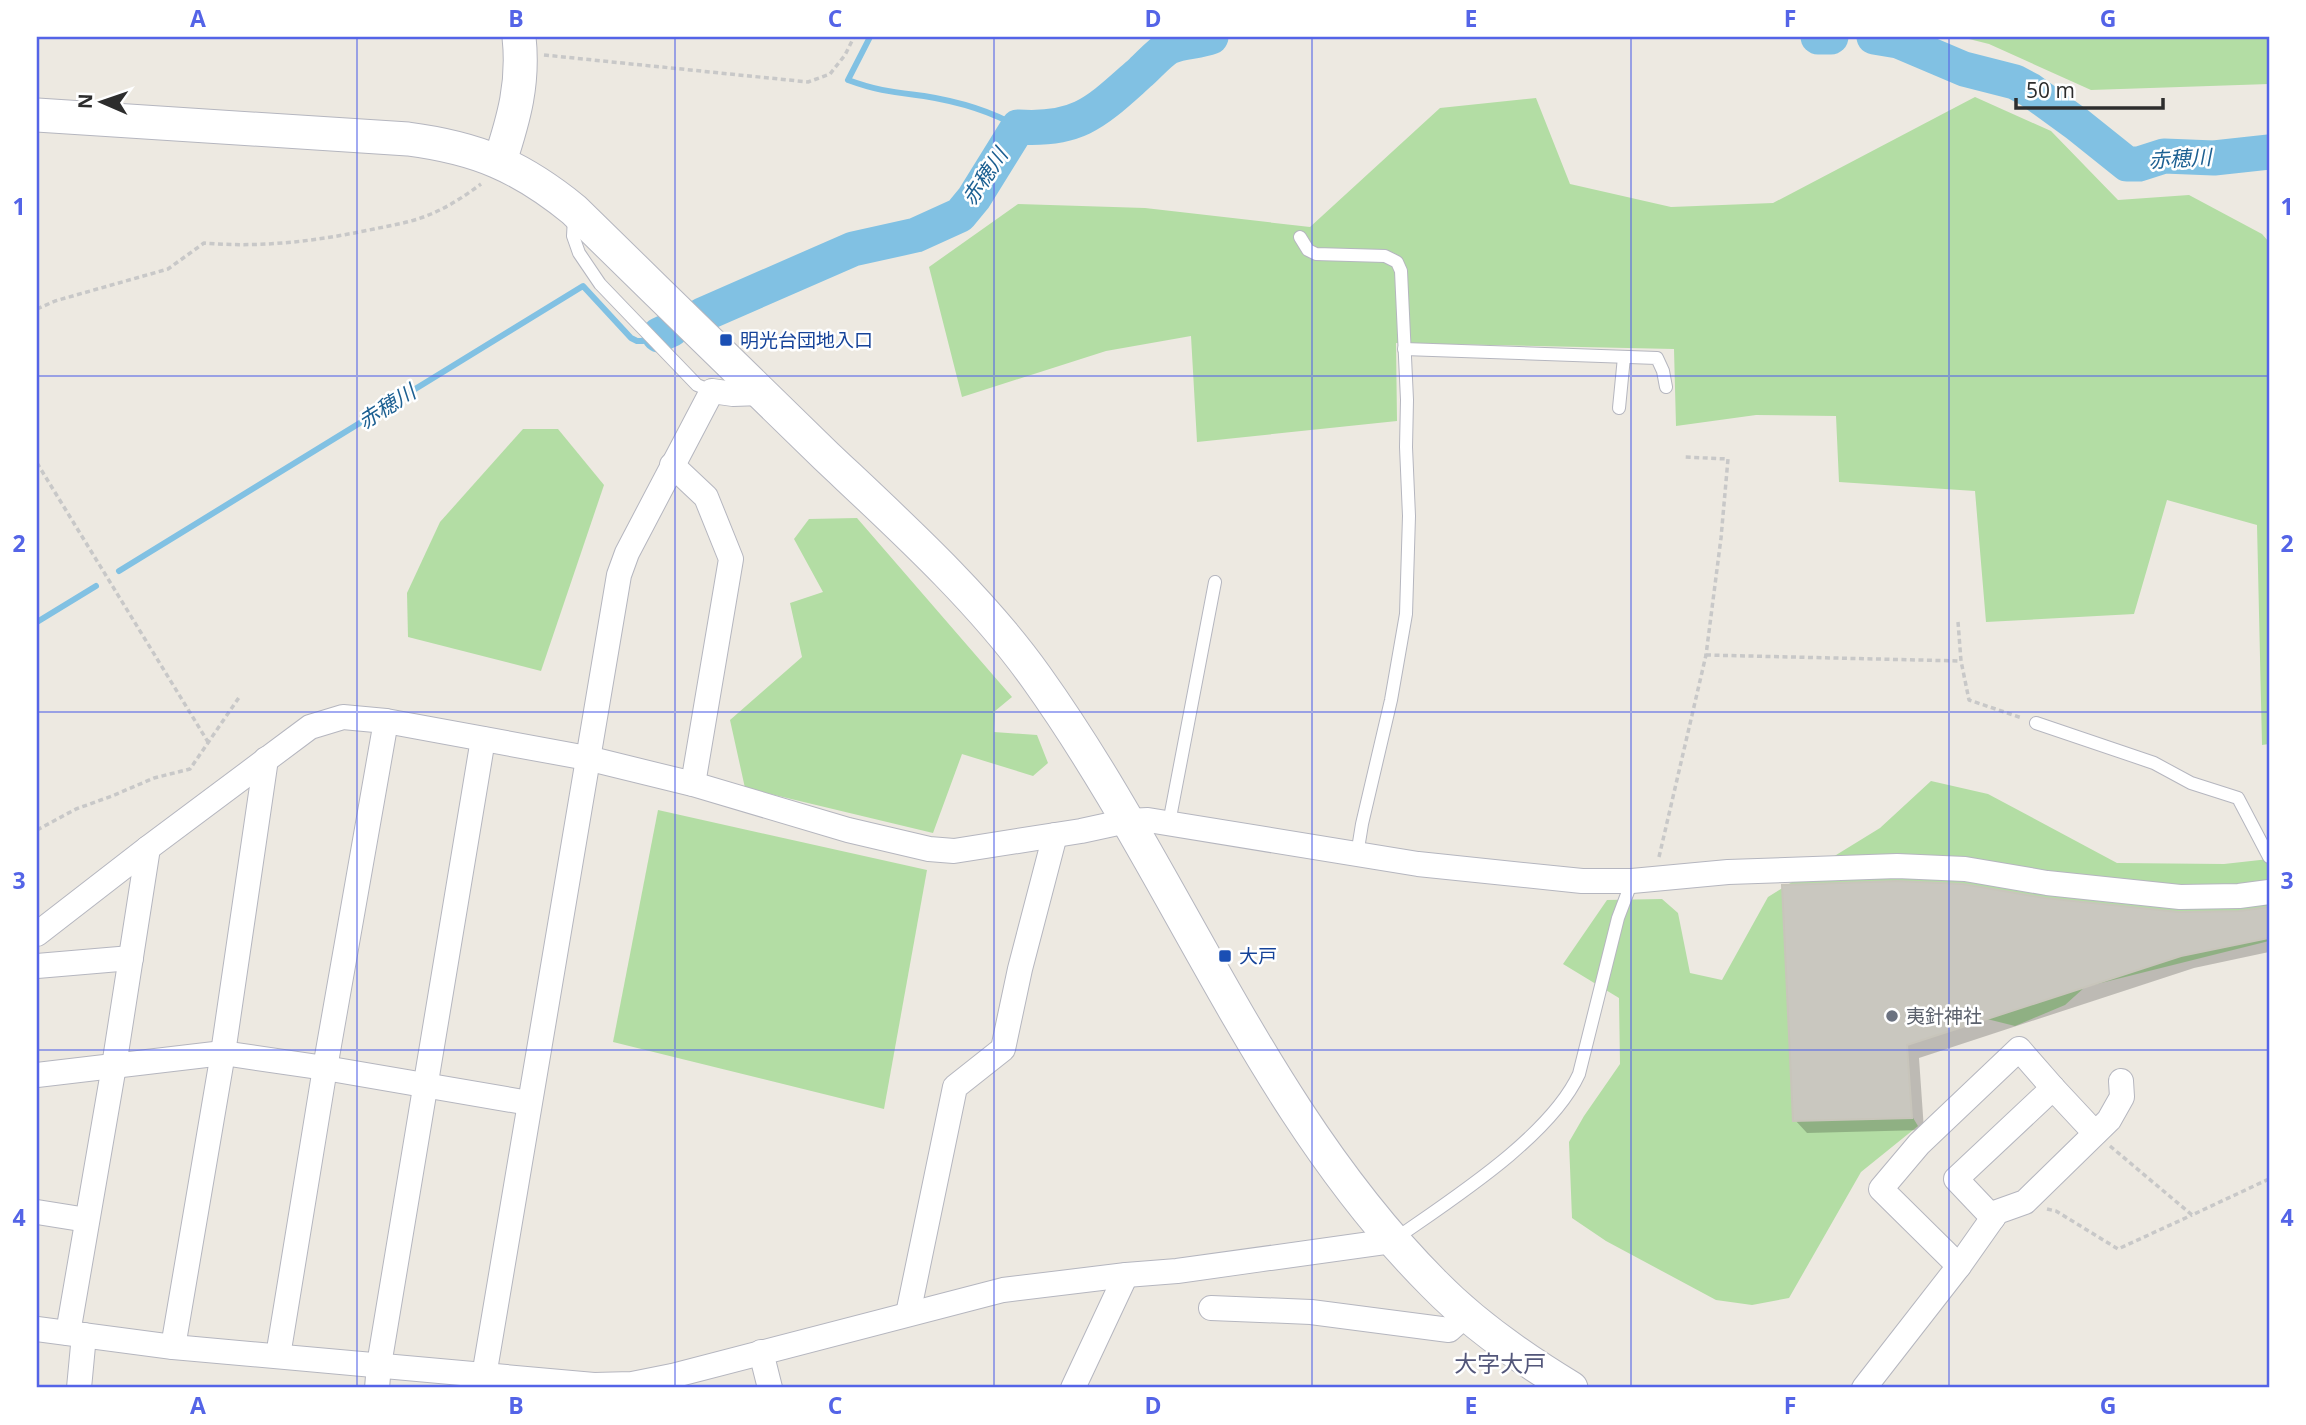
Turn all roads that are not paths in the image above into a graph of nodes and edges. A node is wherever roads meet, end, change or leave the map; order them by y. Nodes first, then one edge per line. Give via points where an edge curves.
1 (520, 46) edge
2 (37, 116) edge
3 (500, 161) junction
4 (574, 210) junction
5 (1300, 237) dead end
6 (1404, 349) junction
7 (1624, 357) junction
8 (1666, 387) dead end
9 (712, 391) junction
10 (761, 393) junction
11 (1619, 408) dead end
12 (672, 465) junction
13 (1215, 582) dead end
14 (386, 721) junction
15 (2036, 723) road end
16 (483, 738) junction
17 (587, 758) junction
18 (267, 759) junction
19 (692, 784) junction
20 (1127, 821) junction
21 (1168, 822) junction
22 (1055, 835) junction
23 (148, 848) junction
24 (1357, 855) junction
25 (2269, 857) edge
26 (1644, 880) junction
27 (2269, 892) edge
28 (37, 934) edge
29 (131, 958) junction
30 (37, 966) edge
31 (223, 1054) junction
32 (114, 1066) junction
33 (325, 1068) junction
34 (37, 1076) edge
35 (2121, 1081) dead end
36 (425, 1085) junction
37 (2053, 1088) junction
38 (529, 1103) junction
39 (2095, 1133) junction
40 (37, 1212) edge
41 (1993, 1218) junction
42 (88, 1220) junction
43 (1392, 1241) junction
44 (1959, 1266) junction
45 (1126, 1275) junction
46 (1211, 1308) dead end
47 (908, 1314) junction
48 (1467, 1314) junction
49 (37, 1329) edge
50 (76, 1334) junction
51 (173, 1347) junction
52 (761, 1352) junction
53 (278, 1356) junction
54 (484, 1376) junction
55 (378, 1377) edge
56 (1551, 1383) edge
57 (79, 1388) edge
58 (770, 1388) edge
59 (1073, 1388) edge
60 (1864, 1388) edge

1 - 3 street via 518,104
2 - 3 street via 408,139
3 - 4 street
4 - 9 lane via 573,236 600,284 697,385
4 - 10 street
5 - 6 lane via 1316,254 1385,256 1397,262
6 - 7 lane
6 - 24 lane via 1409,516 1405,614
7 - 8 lane via 1657,358
7 - 11 lane
9 - 10 street
9 - 12 street
10 - 20 street via 995,626 1041,685
12 - 17 street via 619,575
12 - 19 street via 706,497 732,559
13 - 21 lane
14 - 16 street
14 - 18 street via 343,717 310,727
14 - 33 street
15 - 25 lane via 2154,763 2191,783 2238,798
16 - 17 street
16 - 36 street
17 - 19 street
17 - 38 street
18 - 23 street
18 - 31 street
19 - 22 street via 929,849 954,850
20 - 21 street
20 - 22 street
20 - 43 street via 1300,1118
21 - 24 street
22 - 47 street via 1003,1049 956,1087
23 - 28 street
23 - 29 street
24 - 26 street via 1582,881
26 - 27 street via 1897,866 1965,869 2060,885 2180,897
26 - 43 lane via 1618,918 1571,1092 1520,1145
29 - 30 street
29 - 32 street
31 - 32 street
31 - 33 street
31 - 51 street
32 - 34 street
32 - 42 street
33 - 36 street
33 - 53 street
35 - 39 street via 2122,1097
36 - 38 street
36 - 55 street
37 - 39 street
37 - 41 street via 1956,1179
37 - 44 street via 2020,1049 1919,1144 1881,1189
38 - 54 street
39 - 41 street via 2025,1202 1997,1212
40 - 42 street
41 - 44 street
42 - 50 street
43 - 45 street
43 - 48 street
44 - 60 street
45 - 47 street via 1003,1290
45 - 59 street
46 - 48 street via 1311,1312 1448,1330
47 - 52 street
48 - 56 street
49 - 50 street
50 - 51 street
50 - 57 street
51 - 53 street
52 - 54 street via 632,1384
52 - 58 street
53 - 55 street
54 - 55 street

